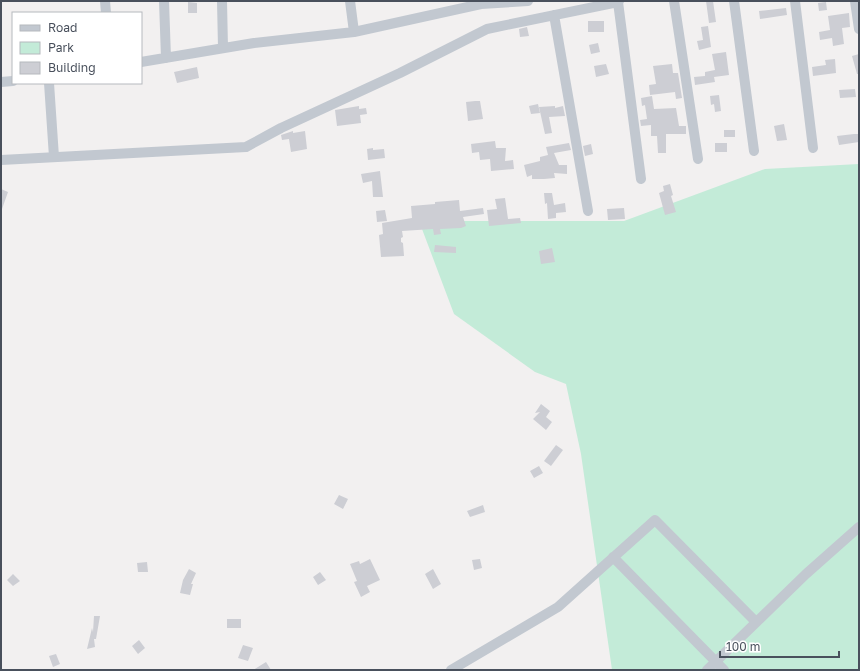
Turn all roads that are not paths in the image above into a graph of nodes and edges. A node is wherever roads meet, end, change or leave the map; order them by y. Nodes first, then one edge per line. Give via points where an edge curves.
1 (105, 1) edge
2 (164, 1) edge
3 (222, 1) edge
4 (350, 1) edge
5 (528, 1) edge
6 (674, 1) edge
7 (734, 1) edge
8 (795, 1) edge
9 (855, 1) edge
10 (515, 2) edge
11 (619, 2) edge
12 (455, 5) edge
13 (106, 12) edge
14 (554, 15) junction
15 (859, 29) edge
16 (354, 32) junction
17 (223, 48) junction
18 (166, 58) junction
19 (142, 62) edge
20 (12, 81) edge
21 (1, 82) edge
22 (49, 84) edge
23 (813, 148) dead end
24 (754, 151) dead end
25 (54, 157) junction
26 (698, 159) dead end
27 (1, 160) edge
28 (641, 179) dead end
29 (588, 211) dead end
30 (859, 527) edge
31 (613, 557) junction
32 (756, 622) junction
33 (716, 661) junction
34 (451, 670) edge
35 (707, 670) edge
36 (724, 670) edge

1 - 13 street
2 - 18 street
3 - 17 street
4 - 16 street
5 - 10 street
6 - 26 street
7 - 24 street
8 - 23 street
9 - 15 street
10 - 12 street
11 - 14 street
11 - 28 street
12 - 16 street
14 - 25 street via 486,29 246,147
14 - 29 street
16 - 17 street
17 - 18 street
18 - 19 street
20 - 21 street
22 - 25 street
25 - 27 street
30 - 32 street
31 - 32 street via 655,520
31 - 33 street
31 - 34 street via 558,607
32 - 33 street
33 - 35 street
33 - 36 street

